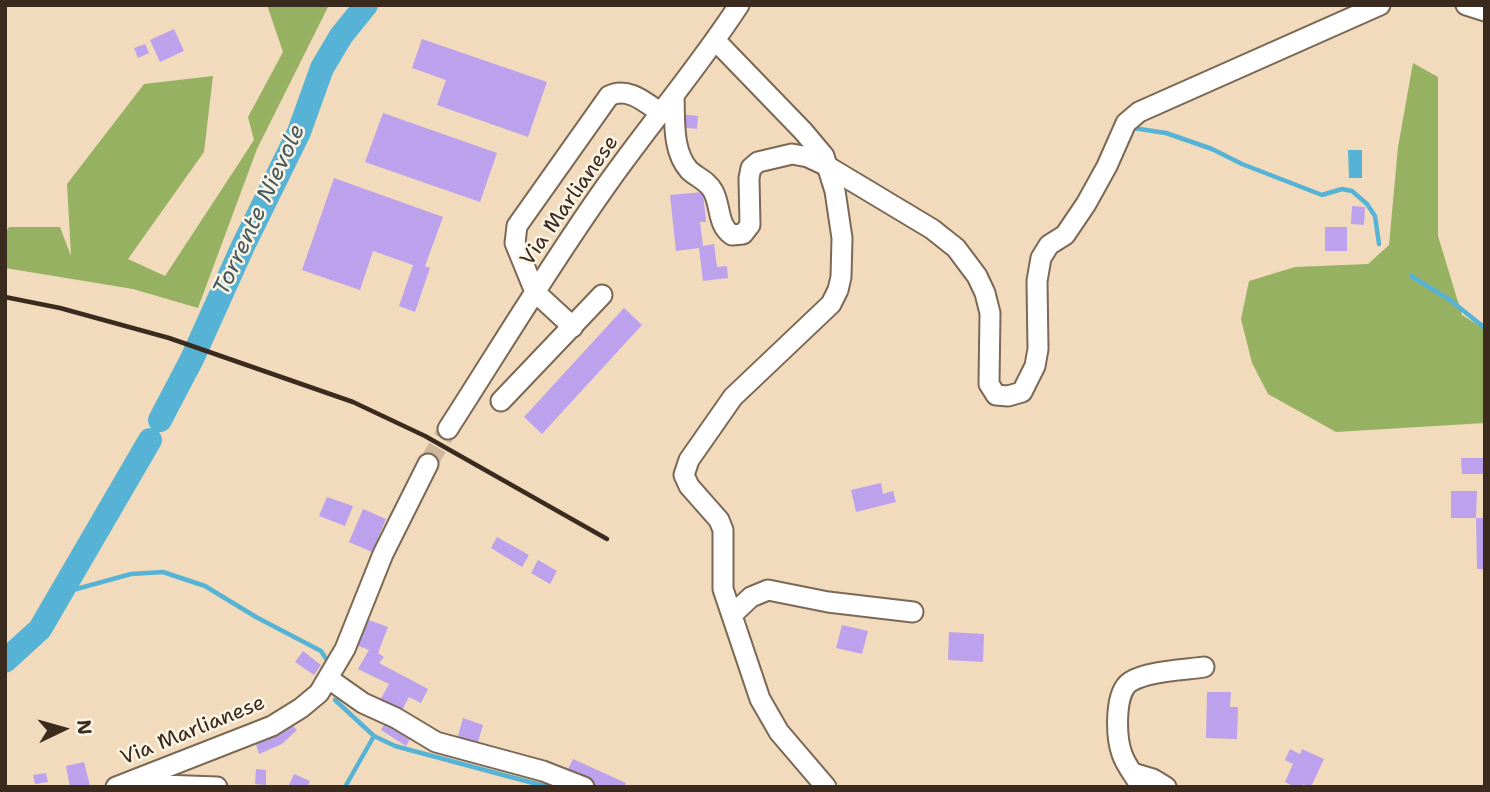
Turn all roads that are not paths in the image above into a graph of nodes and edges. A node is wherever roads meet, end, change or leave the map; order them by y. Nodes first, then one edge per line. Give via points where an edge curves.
1 (738, 5) edge
2 (1380, 5) edge
3 (1466, 5) edge
4 (1485, 11) edge
5 (716, 41) junction
6 (674, 96) junction
7 (661, 113) junction
8 (828, 166) junction
9 (535, 292) junction
10 (602, 295) dead end
11 (573, 327) junction
12 (501, 401) dead end
13 (448, 429) tunnel mouth
14 (428, 464) tunnel mouth
15 (913, 611) dead end
16 (733, 614) junction
17 (1204, 667) dead end
18 (329, 679) junction
19 (1137, 780) edge
20 (120, 785) edge
21 (217, 787) edge
22 (584, 787) edge
23 (826, 787) edge
24 (1166, 787) edge

1 - 5 street, Via Marlianese
2 - 8 street via 1128,119 1086,204 1065,235 1044,251 1037,281 1038,349 1022,392 996,395 989,384 990,313 977,276 956,248
3 - 4 street
5 - 6 street, Via Marlianese
5 - 8 street via 815,144
6 - 7 street, Via Marlianese
6 - 8 street via 679,152 689,170 710,186 724,228 732,235 743,234 750,225 749,173 754,165 792,154
7 - 9 street, Via Marlianese
7 - 9 street via 630,94 609,96 519,222 515,243
8 - 16 street via 842,238 838,290 822,314 733,397 689,460 684,475 723,530 723,589
9 - 11 street
9 - 13 street, Via Marlianese
10 - 11 street
11 - 12 street
14 - 18 street, Via Marlianese
15 - 16 street via 768,590 751,597
16 - 23 street via 769,719
17 - 19 street via 1151,675 1126,685 1118,729 1122,755
18 - 20 street, Via Marlianese via 301,708 272,726
18 - 22 street via 436,742
19 - 24 street via 1153,779
20 - 21 street

